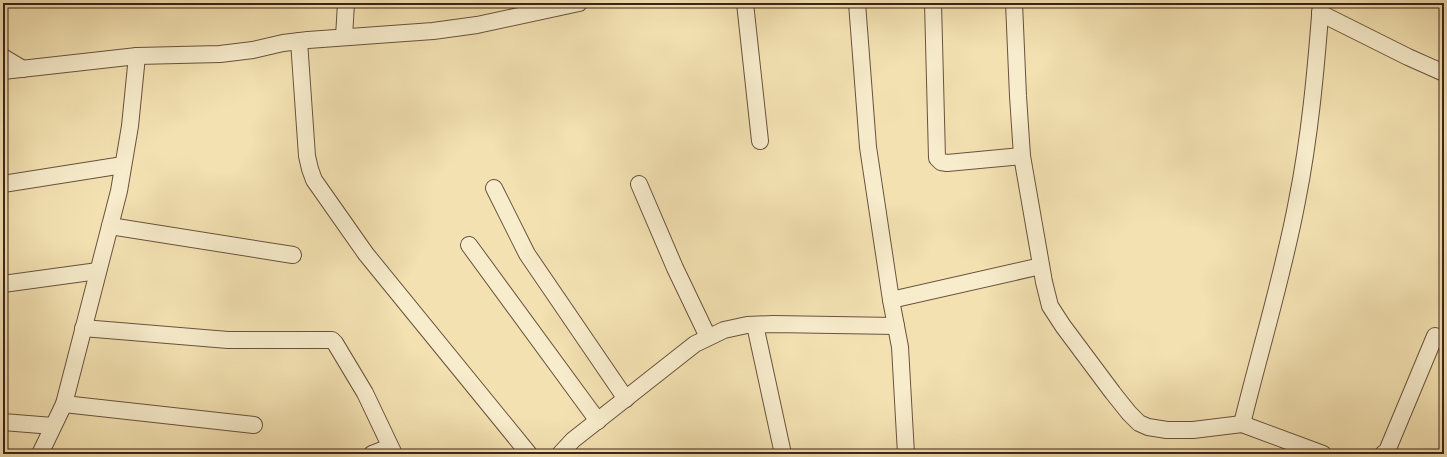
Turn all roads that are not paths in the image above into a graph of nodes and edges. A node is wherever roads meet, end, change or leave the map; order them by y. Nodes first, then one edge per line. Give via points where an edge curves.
1 (346, 3) edge
2 (745, 3) edge
3 (857, 3) edge
4 (933, 3) edge
5 (1014, 3) edge
6 (574, 4) edge
7 (1320, 8) edge
8 (518, 10) edge
9 (344, 37) junction
10 (299, 41) junction
11 (136, 56) junction
12 (3, 58) edge
13 (23, 69) junction
14 (3, 71) edge
15 (1444, 73) edge
16 (760, 140) dead end
17 (1022, 156) junction
18 (123, 165) junction
19 (3, 184) edge
20 (639, 184) dead end
21 (494, 188) dead end
22 (110, 226) junction
23 (469, 245) dead end
24 (293, 255) dead end
25 (1041, 266) junction
26 (98, 272) junction
27 (3, 284) edge
28 (891, 300) junction
29 (755, 325) junction
30 (896, 326) junction
31 (83, 328) junction
32 (1435, 336) dead end
33 (708, 338) junction
34 (626, 398) junction
35 (64, 404) junction
36 (598, 421) junction
37 (3, 422) edge
38 (1242, 424) junction
39 (254, 425) dead end
40 (53, 426) junction
41 (392, 450) edge
42 (1386, 453) edge
43 (40, 454) edge
44 (372, 454) edge
45 (529, 454) edge
46 (560, 454) edge
47 (783, 454) edge
48 (906, 454) edge
49 (1323, 454) edge

1 - 9 street
2 - 16 street
3 - 28 street via 868,147
4 - 17 street via 937,158 947,163
5 - 17 street
6 - 8 street
7 - 15 street via 1408,57
7 - 38 street via 1310,125 1297,201 1280,283
8 - 9 street via 477,25 433,31
9 - 10 street
10 - 11 street via 220,54
10 - 45 street via 307,156 314,180 366,254
11 - 13 street
11 - 18 street via 130,126
12 - 13 street
13 - 14 street
17 - 25 street
18 - 19 street
18 - 22 street
20 - 33 street
21 - 34 street via 527,254
22 - 24 street
22 - 26 street
23 - 36 street
25 - 28 street
25 - 38 street via 1050,306 1113,394 1139,423 1167,430 1193,430
26 - 27 street
26 - 31 street
28 - 30 street
29 - 30 street
29 - 33 street via 724,330
29 - 47 street
30 - 48 street via 900,347
31 - 35 street
31 - 41 street via 228,340 332,340 356,377
32 - 42 street
33 - 34 street via 694,344
34 - 36 street
35 - 39 street
35 - 40 street
36 - 46 street via 573,440
37 - 40 street
38 - 49 street
40 - 43 street
41 - 44 street

